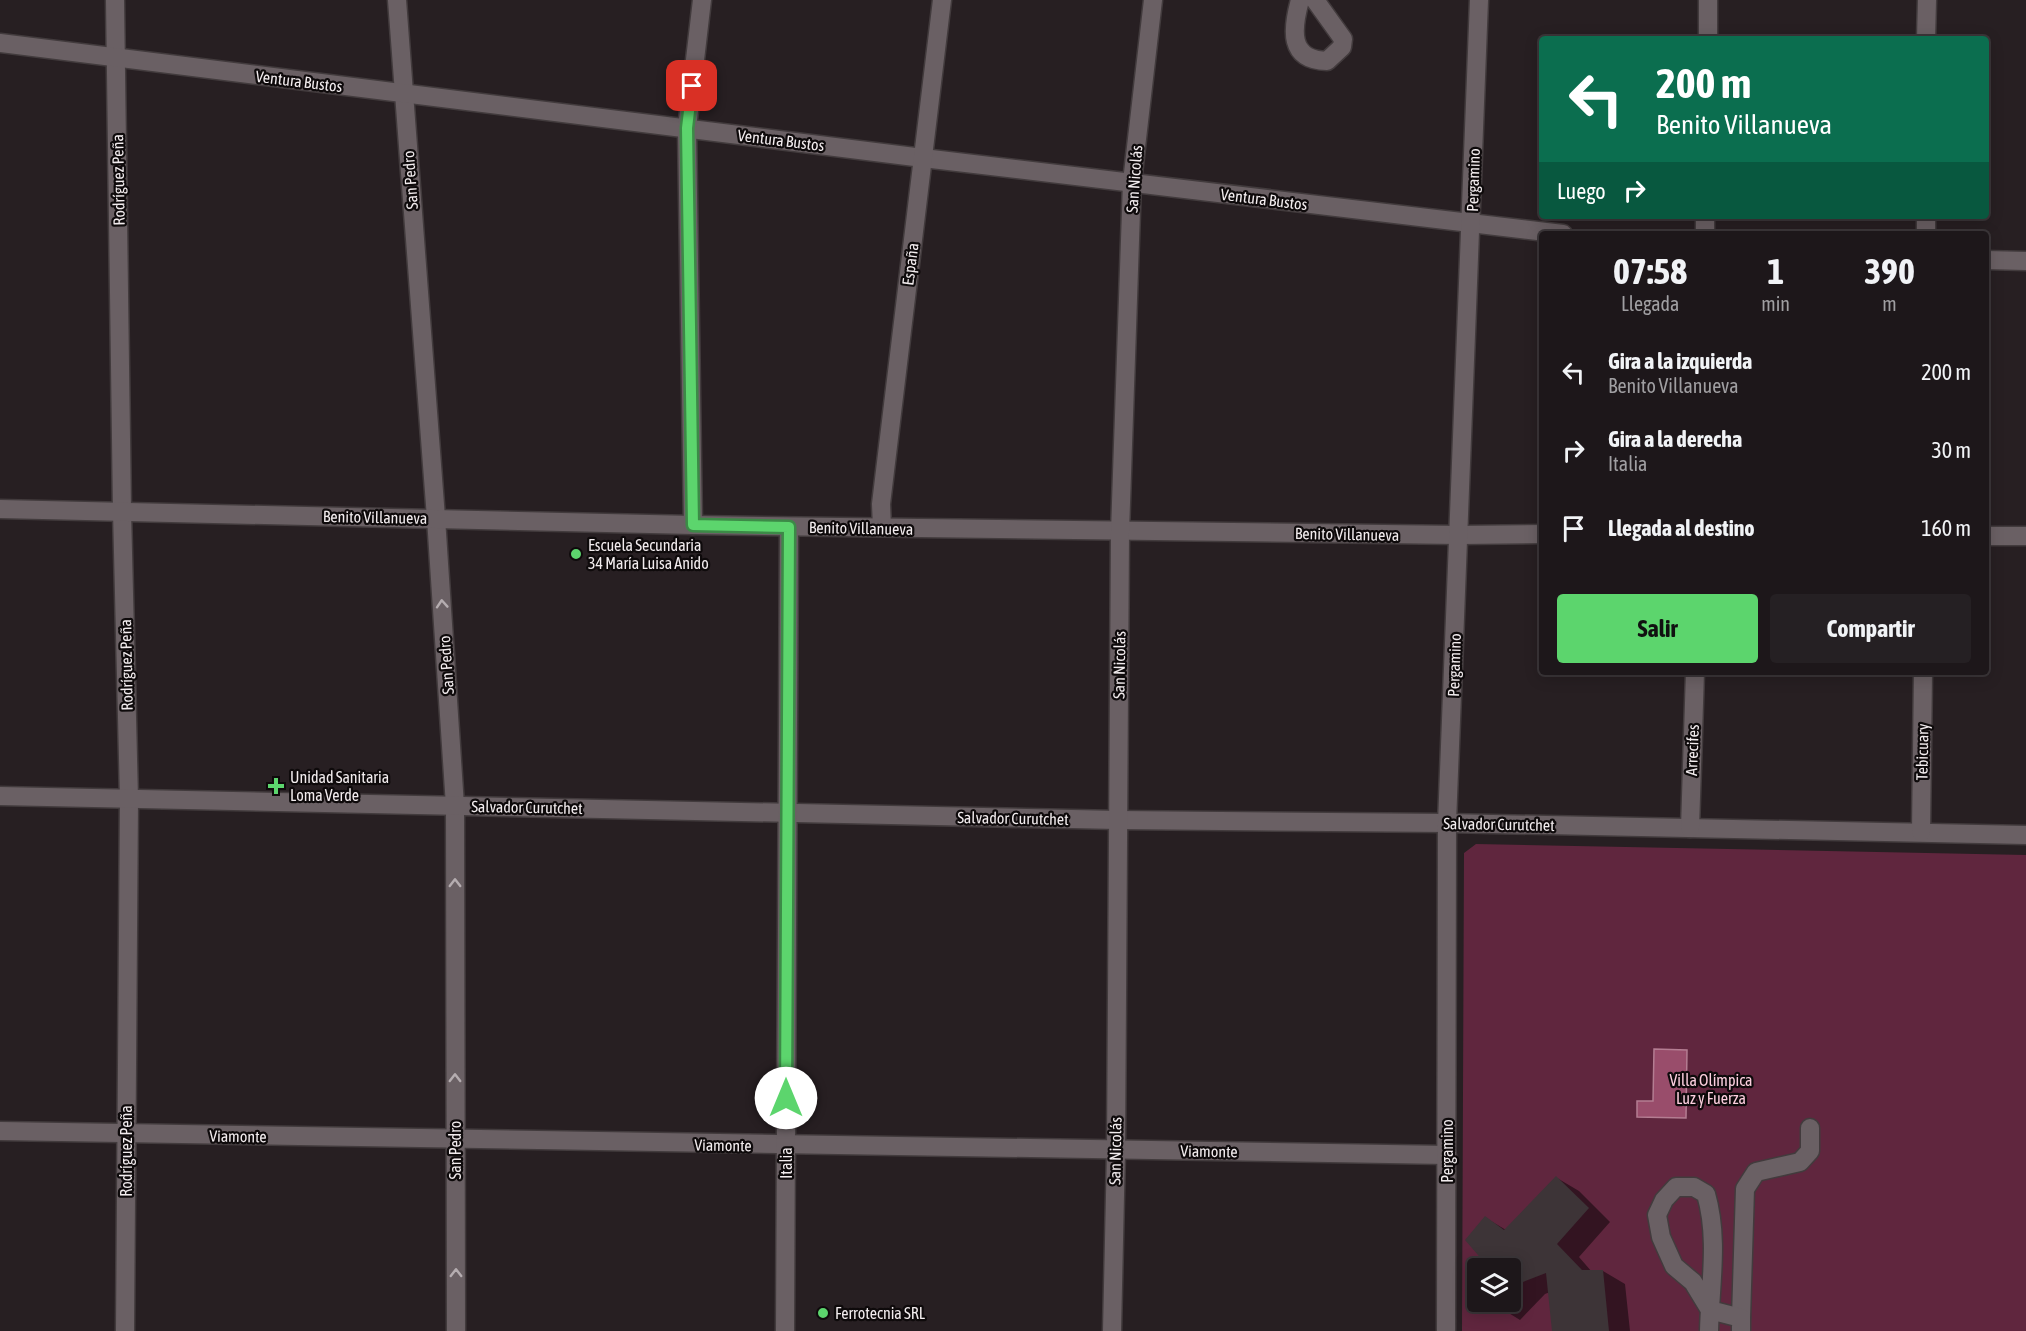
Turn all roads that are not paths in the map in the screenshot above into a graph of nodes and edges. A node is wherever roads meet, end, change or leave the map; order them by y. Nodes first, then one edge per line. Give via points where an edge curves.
1 (115, 0) edge
2 (397, 0) edge
3 (702, 0) edge
4 (942, 0) edge
5 (1154, 0) edge
6 (1300, 0) edge
7 (1315, 0) edge
8 (1479, 0) edge
9 (1708, 0) edge
10 (1927, 0) edge
11 (1708, 36) edge
12 (1926, 36) edge
13 (0, 43) edge
14 (116, 58) junction
15 (403, 94) junction
16 (687, 128) junction
17 (923, 158) junction
18 (1132, 182) junction
19 (1472, 224) junction
20 (1539, 231) edge
21 (1989, 260) edge
22 (2026, 261) edge
23 (0, 510) edge
24 (122, 512) junction
25 (436, 518) junction
26 (693, 525) junction
27 (789, 527) junction
28 (882, 527) junction
29 (1120, 532) junction
30 (1539, 534) edge
31 (1459, 535) junction
32 (1989, 536) edge
33 (2026, 536) edge
34 (1695, 675) edge
35 (1923, 675) edge
36 (0, 796) edge
37 (129, 799) junction
38 (455, 806) junction
39 (787, 813) junction
40 (1117, 820) junction
41 (1447, 823) junction
42 (1690, 828) junction
43 (1921, 832) junction
44 (2026, 835) edge
45 (1810, 1128) dead end
46 (0, 1131) edge
47 (126, 1134) junction
48 (455, 1140) junction
49 (786, 1146) junction
50 (1116, 1150) junction
51 (1447, 1155) junction
52 (1710, 1310) junction
53 (1741, 1324) edge
54 (125, 1331) edge
55 (456, 1331) edge
56 (785, 1331) edge
57 (1112, 1331) edge
58 (1446, 1331) edge
59 (1709, 1331) edge

1 - 14 street, Rodríguez Peña
2 - 15 street, San Pedro
3 - 16 street
4 - 17 street, España
5 - 18 street, San Nicolás
6 - 7 street via 1294,38 1308,58 1327,61 1342,47 1343,39
8 - 19 street, Pergamino
9 - 11 street
10 - 12 street
13 - 14 street, Ventura Bustos
14 - 15 street, Ventura Bustos
14 - 24 street, Rodríguez Peña
15 - 16 street, Ventura Bustos
15 - 25 street, San Pedro
16 - 17 street, Ventura Bustos
16 - 26 street
17 - 18 street, Ventura Bustos
17 - 28 street, España
18 - 19 street, Ventura Bustos
18 - 29 street, San Nicolás
19 - 20 street, Ventura Bustos
19 - 31 street, Pergamino
21 - 22 street
23 - 24 street, Benito Villanueva
24 - 25 street, Benito Villanueva
24 - 37 street, Rodríguez Peña
25 - 26 street, Benito Villanueva
38 -> 25 street, San Pedro
26 - 27 street, Benito Villanueva
27 - 28 street, Benito Villanueva
27 - 39 street, Italia
28 - 29 street, Benito Villanueva
29 - 31 street, Benito Villanueva
29 - 40 street, San Nicolás
30 - 31 street, Benito Villanueva
31 - 41 street, Pergamino
32 - 33 street
34 - 42 street, Arrecifes
35 - 43 street, Tebicuary
36 - 37 street, Salvador Curutchet
37 - 38 street, Salvador Curutchet
37 - 47 street, Rodríguez Peña
38 - 39 street, Salvador Curutchet
48 -> 38 street, San Pedro
39 - 40 street, Salvador Curutchet
39 - 49 street, Italia
40 - 41 street, Salvador Curutchet
40 - 50 street, San Nicolás
41 - 42 street, Salvador Curutchet
41 - 51 street, Pergamino
42 - 43 street, Salvador Curutchet
43 - 44 street, Salvador Curutchet
45 - 53 street via 1810,1151 1800,1162 1756,1172 1745,1189
46 - 47 street, Viamonte
47 - 48 street, Viamonte
47 - 54 street, Rodríguez Peña
48 - 49 street, Viamonte
55 -> 48 street, San Pedro
49 - 50 street, Viamonte
49 - 56 street, Italia
50 - 51 street, Viamonte
50 - 57 street, San Nicolás
51 - 58 street, Pergamino
52 - 52 street via 1714,1251 1706,1194 1694,1187 1676,1187 1657,1215 1661,1238 1674,1266 1693,1282
52 - 53 street
52 - 59 street

